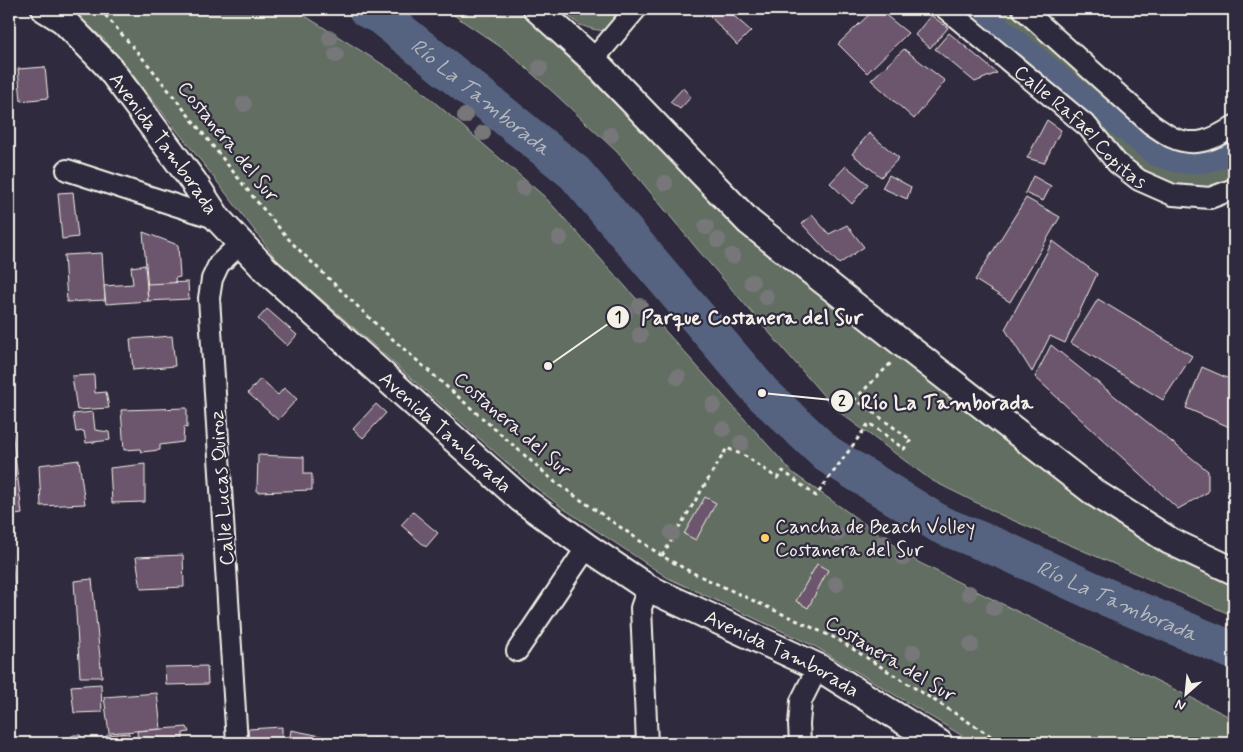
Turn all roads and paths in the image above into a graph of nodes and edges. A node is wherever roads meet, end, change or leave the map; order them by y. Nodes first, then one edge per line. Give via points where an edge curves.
1 (46, 9) edge
2 (100, 9) edge
3 (537, 9) edge
4 (636, 9) edge
5 (946, 9) edge
6 (1023, 9) edge
7 (593, 60) junction
8 (1234, 126) edge
9 (67, 170) dead end
10 (1234, 189) edge
11 (218, 219) junction
12 (241, 243) junction
13 (907, 347) junction
14 (587, 547) junction
15 (662, 556) junction
16 (1234, 571) edge
17 (648, 588) junction
18 (517, 651) dead end
19 (818, 667) junction
20 (237, 743) edge
21 (647, 743) edge
22 (800, 743) edge
23 (939, 743) edge
24 (1002, 743) edge

1 - 11 main road, Avenida Tamborada via 63,20 107,66 193,180
2 - 15 path, Costanera del Sur via 292,243 380,328 555,482
3 - 7 main road
4 - 7 street
5 - 10 street, Calle Rafael Copitas via 1088,127 1116,163 1139,180 1173,194 1210,198
6 - 8 street via 1150,124 1172,137 1190,142 1208,141
7 - 13 main road via 749,222
9 - 11 street
11 - 12 main road, Avenida Tamborada
12 - 14 main road, Avenida Tamborada via 266,270 521,499
12 - 20 street, Calle Lucas Quiroz via 219,264 209,298
13 - 15 path via 854,398 910,440 904,449 869,423 816,496 783,471 777,478 747,457 727,448
13 - 16 main road via 1095,493 1170,541
14 - 17 main road, Avenida Tamborada
14 - 18 street
15 - 24 path, Costanera del Sur via 690,572 837,638
17 - 19 main road, Avenida Tamborada
17 - 21 street via 641,608
19 - 22 street via 801,701
19 - 23 main road, Avenida Tamborada

